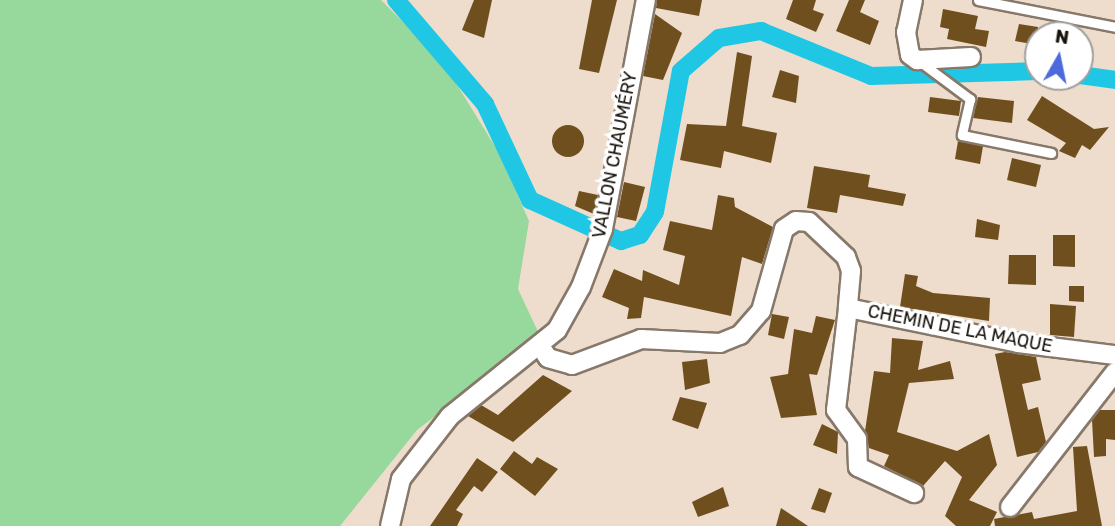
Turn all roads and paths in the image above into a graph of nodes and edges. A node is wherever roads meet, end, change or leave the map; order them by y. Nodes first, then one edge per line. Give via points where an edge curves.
1 (646, 0) edge
2 (913, 0) edge
3 (978, 0) edge
4 (1115, 27) edge
5 (971, 57) dead end
6 (923, 65) junction
7 (1051, 153) dead end
8 (848, 308) junction
9 (540, 346) junction
10 (1115, 355) edge
11 (1115, 372) edge
12 (914, 493) dead end
13 (1010, 507) dead end
14 (390, 526) edge

1 - 9 street, VALLON CHAUMÉRY via 601,235 574,300
2 - 6 street via 905,47
3 - 4 lane
5 - 6 street
6 - 7 lane via 970,99 962,135
8 - 9 street, CHEMIN DE LA MAQUE via 846,257 808,222 796,221 784,229 761,311 740,335 720,343 640,339 572,365 556,363
8 - 10 street, CHEMIN DE LA MAQUE via 1018,343
8 - 12 street via 836,410 857,439 858,467
9 - 14 street, VALLON CHAUMÉRY via 450,416 401,479
11 - 13 street

